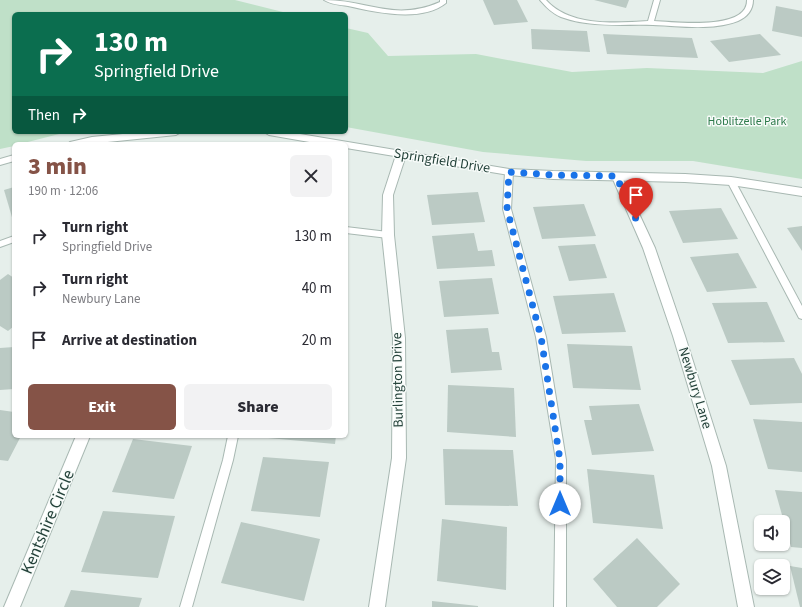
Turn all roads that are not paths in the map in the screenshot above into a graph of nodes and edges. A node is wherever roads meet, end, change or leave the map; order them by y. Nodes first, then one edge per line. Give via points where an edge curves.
1 (327, 0) edge
2 (443, 0) edge
3 (543, 0) edge
4 (657, 0) edge
5 (750, 0) edge
6 (651, 23) junction
7 (155, 134) edge
8 (281, 134) edge
9 (82, 142) edge
10 (328, 142) edge
11 (348, 145) edge
12 (401, 155) junction
13 (12, 159) edge
14 (0, 162) edge
15 (509, 172) junction
16 (616, 176) junction
17 (731, 181) junction
18 (802, 192) edge
19 (348, 230) edge
20 (388, 235) junction
21 (12, 240) edge
22 (0, 244) edge
23 (802, 315) edge
24 (82, 438) edge
25 (233, 438) edge
26 (12, 607) edge
27 (186, 607) edge
28 (377, 607) edge
29 (560, 607) edge
30 (746, 607) edge

1 - 2 lane via 380,11 400,12 432,9 443,3
3 - 6 lane via 557,13 587,21 612,24
4 - 6 lane
5 - 6 lane via 750,6 743,16 726,22
7 - 9 street
8 - 10 street
11 - 12 street, Springfield Drive
12 - 15 street, Springfield Drive
12 - 20 street, Burlington Drive via 388,195
13 - 14 street
15 - 16 street, Springfield Drive
15 - 29 lane via 507,209 541,337 560,460
16 - 17 street, Springfield Drive
16 - 30 street, Newbury Lane via 652,255 719,466
17 - 18 street, Springfield Drive
17 - 23 lane
19 - 20 lane
20 - 28 street, Burlington Drive via 399,338 399,458
21 - 22 lane
24 - 26 street, Kentshire Circle
25 - 27 lane

